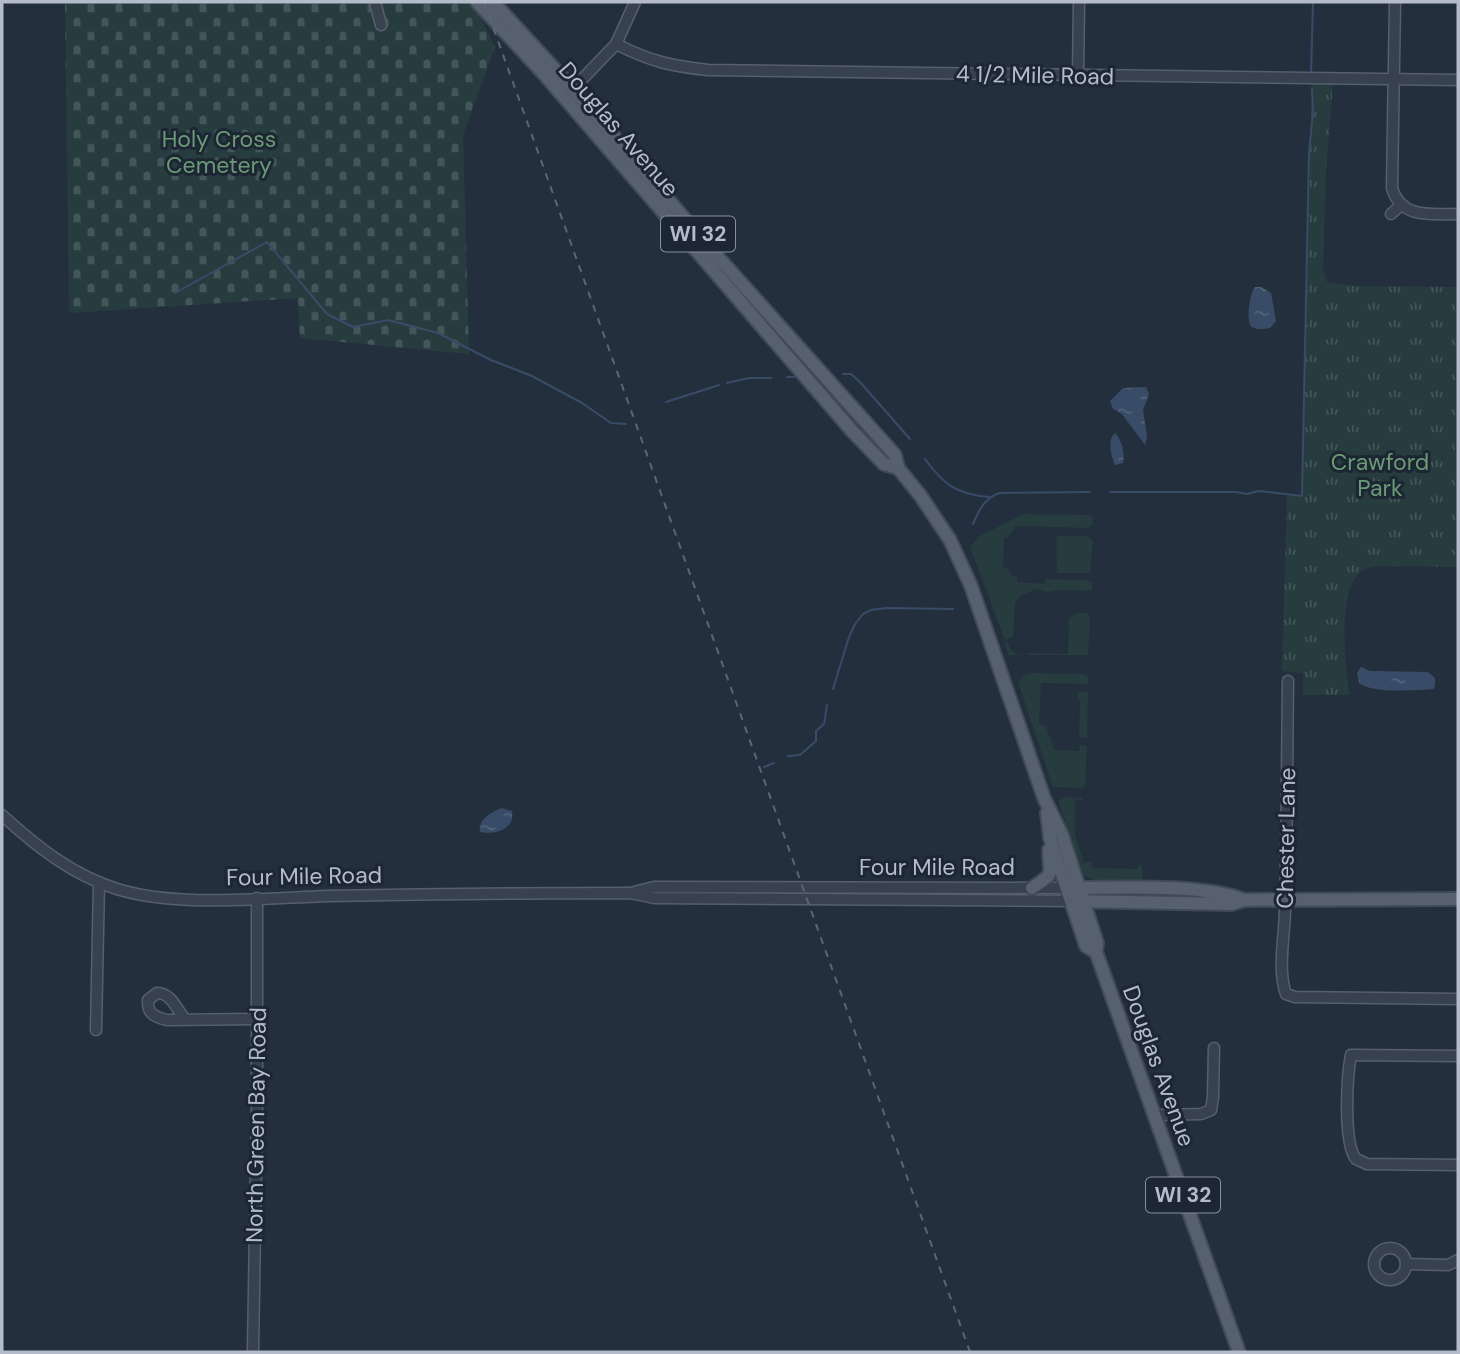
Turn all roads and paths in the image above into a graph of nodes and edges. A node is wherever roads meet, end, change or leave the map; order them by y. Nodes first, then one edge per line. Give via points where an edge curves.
1 (374, 2) edge
2 (477, 2) edge
3 (493, 2) edge
4 (635, 2) edge
5 (1079, 2) edge
6 (1395, 2) edge
7 (381, 25) dead end
8 (616, 44) junction
9 (1078, 75) junction
10 (1393, 79) junction
11 (1458, 80) edge
12 (569, 94) junction
13 (1401, 205) junction
14 (1391, 214) dead end
15 (1458, 214) edge
16 (1288, 681) dead end
17 (1044, 798) junction
18 (2, 815) edge
19 (1052, 843) junction
20 (99, 882) junction
21 (1032, 888) junction
22 (1073, 888) junction
23 (631, 893) junction
24 (257, 898) junction
25 (1285, 899) junction
26 (1458, 899) edge
27 (1244, 900) junction
28 (1078, 901) junction
29 (1110, 902) junction
30 (1093, 928) junction
31 (1096, 952) junction
32 (1458, 999) edge
33 (184, 1018) dead end
34 (257, 1019) junction
35 (96, 1030) dead end
36 (1214, 1048) dead end
37 (1458, 1056) edge
38 (1155, 1115) junction
39 (1458, 1165) edge
40 (1407, 1264) dead end
41 (1455, 1265) edge
42 (253, 1352) edge
43 (1239, 1352) edge

1 - 7 street
2 - 12 main road, Douglas Avenue / WI 32
3 - 12 main road, Douglas Avenue / WI 32
4 - 8 street
5 - 9 street
6 - 10 street
8 - 9 street, 4 1/2 Mile Road via 670,66 708,70
8 - 12 street
9 - 10 street, 4 1/2 Mile Road
10 - 11 street, 4 1/2 Mile Road
10 - 13 street via 1392,188
12 - 17 main road, Douglas Avenue / WI 32 via 895,455 898,468 936,517 961,562
13 - 14 street
13 - 15 street via 1415,213
16 - 25 street, Chester Lane
17 - 19 main road, Douglas Avenue / WI 32
17 - 22 main road, Douglas Avenue / WI 32 via 1062,835
18 - 20 street, Four Mile Road via 50,855
19 - 21 main road via 1050,873
19 - 22 main road, Douglas Avenue / WI 32
20 - 24 street, Four Mile Road via 155,898
20 - 35 street
21 - 22 street, Four Mile Road
21 - 23 street, Four Mile Road via 654,887
22 - 27 main road, Four Mile Road via 1176,889 1230,894
22 - 28 main road, Douglas Avenue / WI 32
23 - 24 street, Four Mile Road
23 - 28 street, Four Mile Road via 654,898
24 - 34 street, North Green Bay Road
25 - 26 main road, Four Mile Road
25 - 27 main road, Four Mile Road
25 - 32 street, Chester Lane via 1286,994
27 - 29 main road, Four Mile Road via 1230,904
28 - 29 main road, Four Mile Road
28 - 30 main road, Douglas Avenue / WI 32
28 - 31 main road, Douglas Avenue / WI 32 via 1086,946
29 - 30 main road via 1099,912
30 - 31 main road, Douglas Avenue / WI 32
31 - 38 main road, Douglas Avenue / WI 32
33 - 34 street
34 - 42 street, North Green Bay Road
36 - 38 street via 1211,1110
37 - 39 street via 1351,1055 1348,1069 1350,1143 1356,1159 1367,1164
38 - 43 main road, Douglas Avenue / WI 32
40 - 41 street

